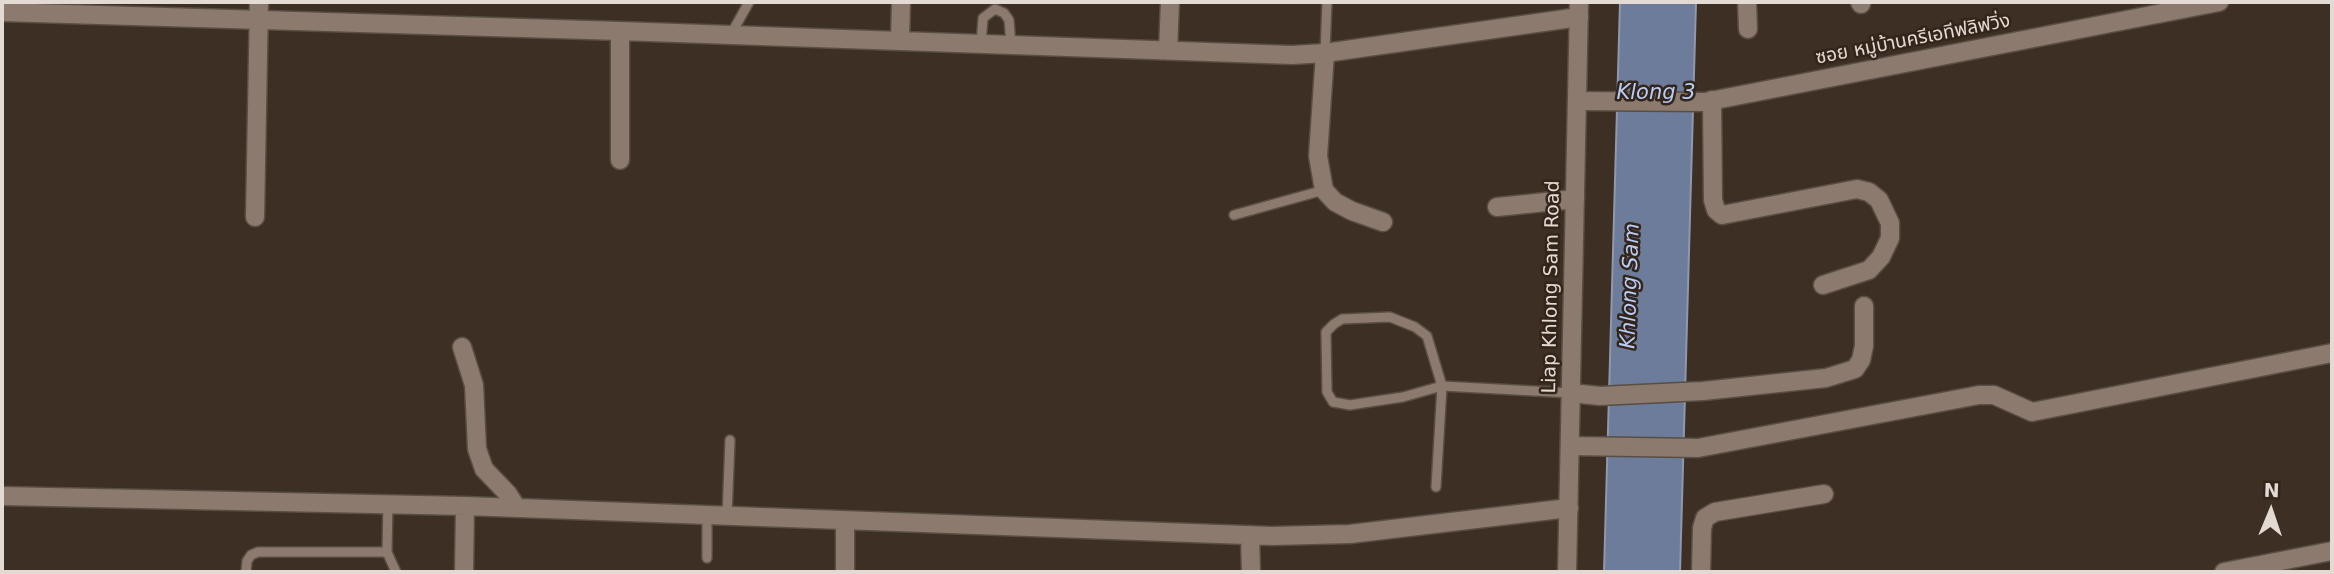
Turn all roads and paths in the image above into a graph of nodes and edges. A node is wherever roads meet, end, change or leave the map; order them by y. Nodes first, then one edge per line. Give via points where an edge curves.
1 (259, 2) edge
2 (749, 2) edge
3 (901, 2) edge
4 (1170, 2) edge
5 (1327, 2) edge
6 (1748, 2) edge
7 (2219, 2) edge
8 (996, 5) edge
9 (68, 8) edge
10 (1579, 9) edge
11 (2, 12) edge
12 (258, 20) junction
13 (1748, 29) dead end
14 (620, 31) junction
15 (730, 36) junction
16 (900, 41) junction
17 (981, 44) junction
18 (1011, 45) junction
19 (1168, 51) junction
20 (1325, 53) junction
21 (1709, 101) junction
22 (1577, 102) junction
23 (620, 160) dead end
24 (1324, 190) junction
25 (1575, 199) junction
26 (1497, 207) dead end
27 (1234, 215) dead end
28 (255, 217) dead end
29 (1383, 222) dead end
30 (1824, 285) dead end
31 (1864, 306) dead end
32 (462, 347) dead end
33 (2332, 353) edge
34 (1442, 386) junction
35 (1571, 393) junction
36 (730, 440) dead end
37 (1570, 446) junction
38 (1436, 487) dead end
39 (1824, 494) dead end
40 (2, 496) edge
41 (388, 504) junction
42 (465, 506) junction
43 (517, 508) junction
44 (1569, 508) junction
45 (706, 515) junction
46 (727, 516) junction
47 (845, 521) junction
48 (1250, 535) junction
49 (2332, 551) edge
50 (387, 552) junction
51 (707, 558) dead end
52 (2277, 567) edge
53 (246, 572) edge
54 (396, 572) edge
55 (464, 572) edge
56 (845, 572) edge
57 (1251, 572) edge
58 (1567, 572) edge
59 (1701, 572) edge
60 (2224, 572) edge

1 - 12 street
2 - 15 lane
3 - 16 street
4 - 19 street
5 - 20 lane
6 - 13 street
7 - 21 street, ซอย หมู่บ้านครีเอทีฟลิฟวิ่ง
8 - 17 lane via 983,18
8 - 18 lane via 1009,20
9 - 11 street
9 - 12 street
10 - 20 street
10 - 22 street, Liap Khlong Sam Road
12 - 14 street
12 - 28 street
14 - 15 street
14 - 23 street
15 - 16 street
16 - 17 street
17 - 18 street
18 - 19 street
19 - 20 street
20 - 24 street via 1318,156
21 - 22 street, ซอย หมู่บ้านครีเอทีฟลิฟวิ่ง
21 - 30 street via 1713,200 1722,215 1857,189 1880,200 1890,223 1890,238 1881,257 1869,271
22 - 25 street, Liap Khlong Sam Road
24 - 27 lane
24 - 29 street via 1335,202
25 - 26 street
25 - 35 street, Liap Khlong Sam Road
31 - 35 street via 1861,360 1855,369 1826,378 1703,391
32 - 43 street via 474,385 477,449 484,469
33 - 37 street via 2032,412 1994,395 1979,396 1698,448
34 - 34 lane via 1350,405 1333,402 1327,392 1326,332 1342,319 1390,317 1415,327 1427,336
34 - 35 lane
34 - 38 lane
35 - 37 street, Liap Khlong Sam Road
36 - 46 lane
37 - 44 street, Liap Khlong Sam Road
39 - 59 street via 1705,517
40 - 41 street
41 - 42 street
41 - 50 lane
42 - 43 street
42 - 55 street
43 - 45 street
44 - 48 street via 1350,534
44 - 58 street, Liap Khlong Sam Road
45 - 46 street
45 - 51 lane
46 - 47 street
47 - 48 street
47 - 56 street
48 - 57 street
49 - 52 street
50 - 53 lane via 258,552 247,561
50 - 54 lane
52 - 60 street

